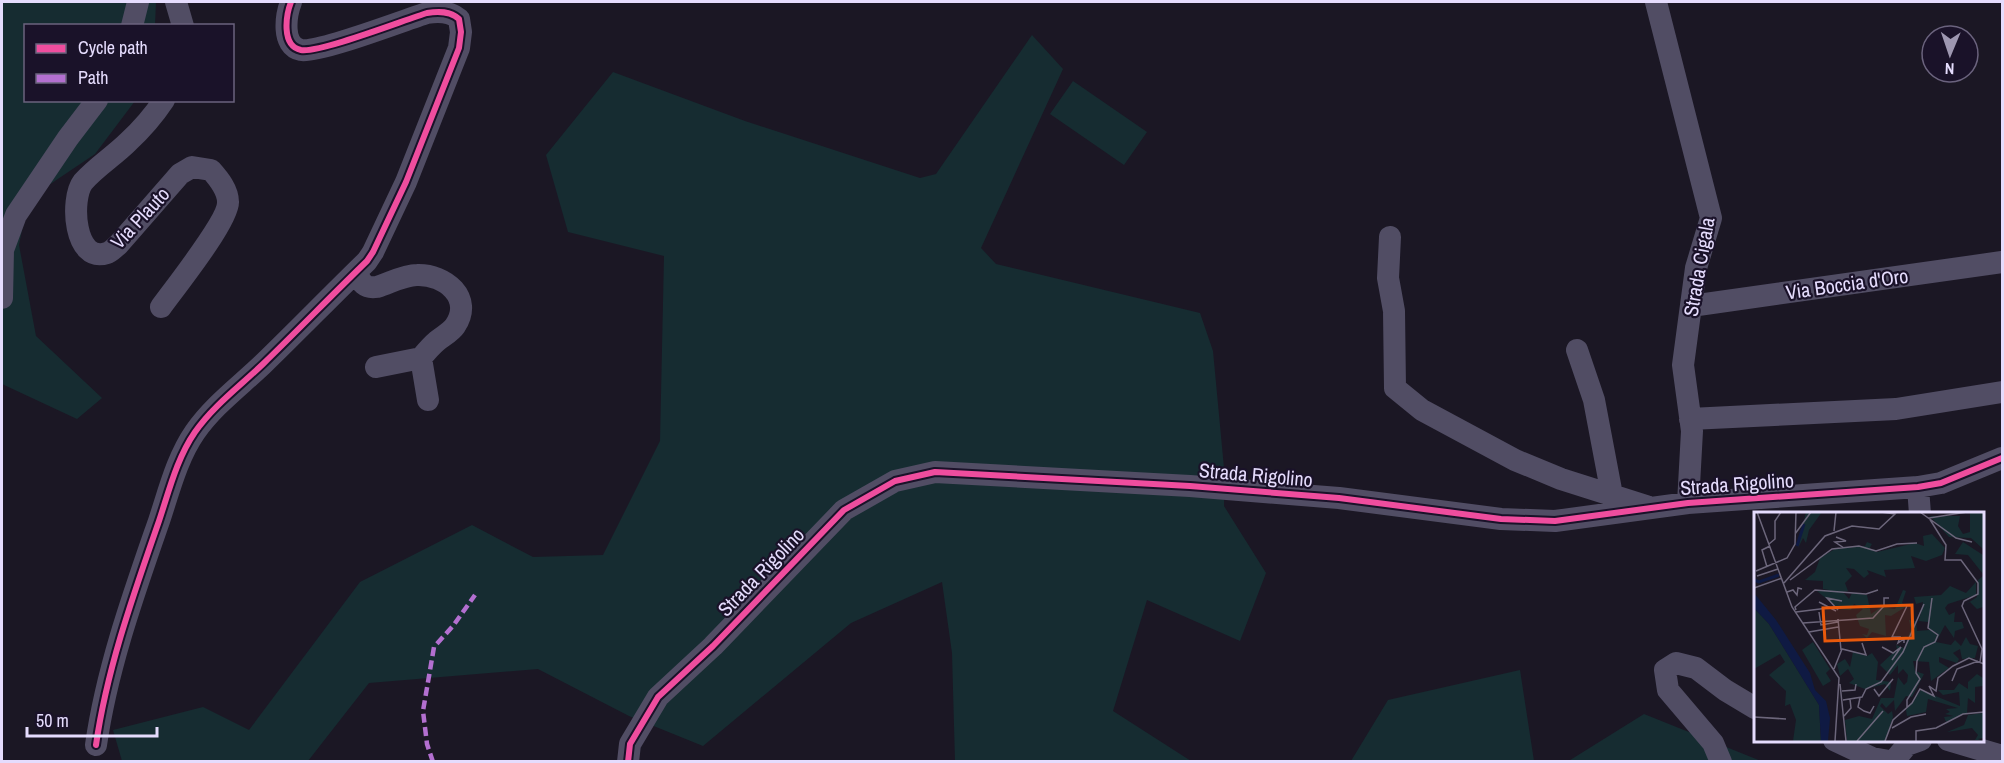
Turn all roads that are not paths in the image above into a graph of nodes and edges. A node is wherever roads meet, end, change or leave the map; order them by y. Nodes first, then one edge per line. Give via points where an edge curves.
1 (138, 2) edge
2 (176, 2) edge
3 (291, 2) edge
4 (1656, 2) edge
5 (132, 24) edge
6 (182, 24) edge
7 (95, 102) edge
8 (162, 102) edge
9 (1390, 237) dead end
10 (2002, 262) edge
11 (356, 272) junction
12 (2, 297) edge
13 (1691, 306) junction
14 (161, 307) dead end
15 (1577, 350) dead end
16 (421, 358) junction
17 (376, 367) dead end
18 (2002, 392) edge
19 (428, 399) dead end
20 (1690, 419) junction
21 (2002, 458) edge
22 (1918, 487) junction
23 (1612, 495) junction
24 (1688, 503) junction
25 (1654, 508) junction
26 (1920, 512) edge
27 (1754, 707) edge
28 (1836, 742) edge
29 (1918, 742) edge
30 (1952, 742) edge
31 (96, 745) dead end
32 (2002, 756) edge
33 (1895, 761) edge
34 (628, 762) edge
35 (1721, 762) edge

1 - 5 street
2 - 6 street
3 - 11 street via 289,41 300,50 323,47 432,12 451,14 460,22 459,48 406,182 373,252
4 - 13 street, Strada Cigala via 1711,218 1696,268
7 - 12 street via 16,215 3,250
8 - 14 street, Via Plauto via 128,142 82,184 75,208 77,230 85,248 95,254 107,253 180,174 192,167 211,170 222,183 228,201 226,212
9 - 23 street via 1388,278 1394,311 1395,388 1422,410 1515,459
10 - 13 street, Via Boccia d'Oro
11 - 16 street via 363,285 370,288 419,274 457,291 460,310 456,324
11 - 31 street via 194,433 180,459 145,561 109,676
13 - 20 street, Strada Cigala via 1683,365
15 - 23 street via 1594,400
16 - 17 street
16 - 19 street
18 - 20 street via 1896,409
20 - 24 street, Strada Cigala
21 - 22 street, Strada Rigolino via 1941,483
22 - 24 street, Strada Rigolino
22 - 26 street
23 - 25 street
24 - 25 street, Strada Rigolino
25 - 34 street, Strada Rigolino via 1555,521 1512,520 1339,498 1190,486 935,472 895,481 844,510 713,646 658,697 630,744
27 - 35 street via 1696,668 1676,663 1665,670 1668,690 1713,743
28 - 33 street via 1872,758
29 - 33 street via 1907,745
30 - 32 street

